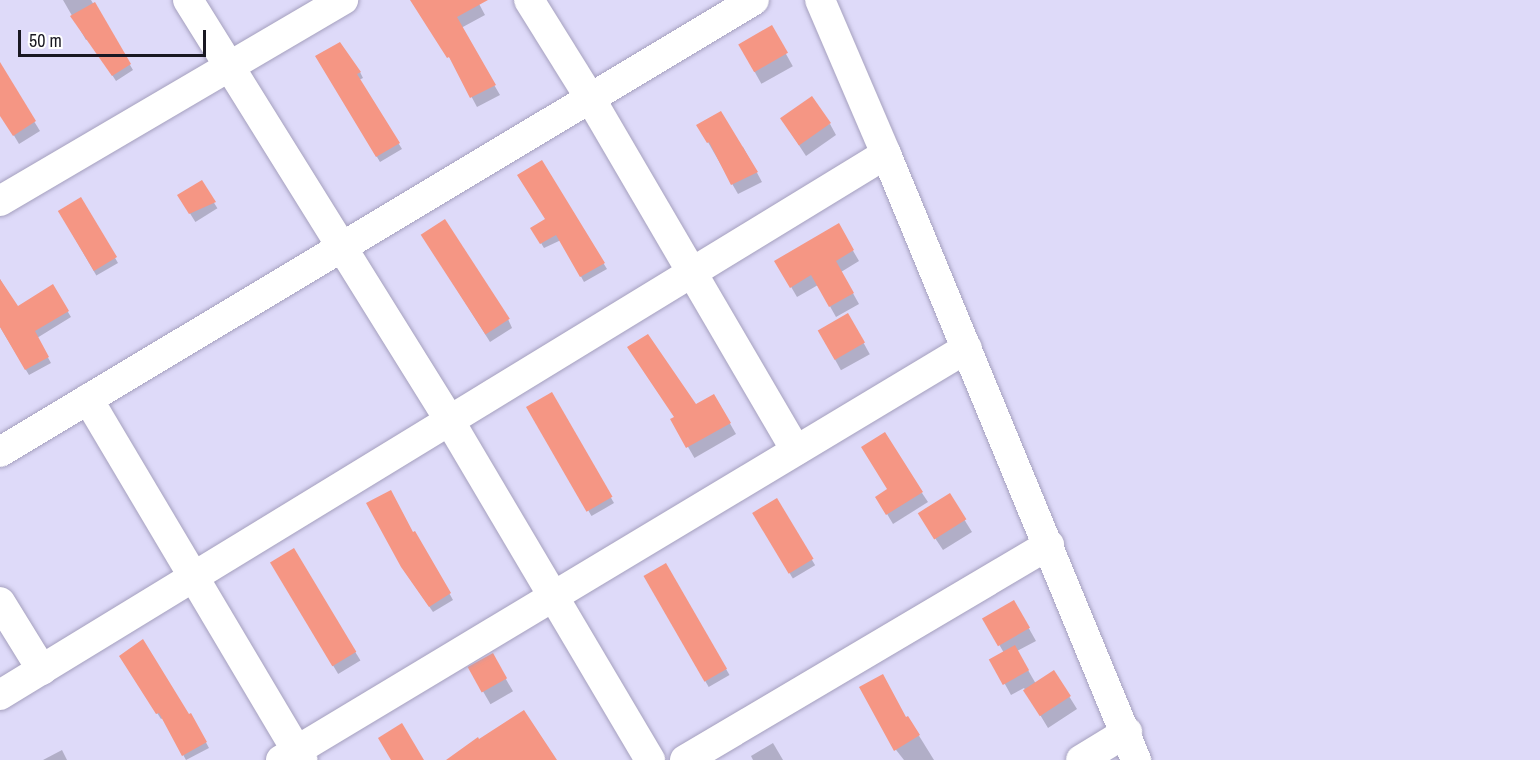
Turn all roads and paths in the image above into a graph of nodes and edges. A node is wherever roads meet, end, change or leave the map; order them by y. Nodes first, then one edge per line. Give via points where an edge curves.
1 (188, 0) edge
2 (344, 0) edge
3 (529, 0) edge
4 (754, 0) edge
5 (820, 0) edge
6 (230, 68) junction
7 (590, 98) junction
8 (886, 154) junction
9 (0, 201) edge
10 (342, 246) junction
11 (692, 272) junction
12 (967, 348) junction
13 (88, 399) junction
14 (448, 420) junction
15 (796, 450) junction
16 (0, 452) edge
17 (1049, 545) junction
18 (194, 578) junction
19 (554, 596) junction
20 (0, 602) edge
21 (42, 670) junction
22 (0, 695) edge
23 (1132, 746) edge
24 (293, 757) edge
25 (650, 760) edge
26 (685, 760) edge
27 (1081, 760) edge

1 - 6 street
2 - 6 street
3 - 7 street
4 - 7 street
5 - 8 street
6 - 9 street
6 - 10 street
7 - 10 street
7 - 11 street
8 - 11 street
8 - 12 street
10 - 13 street
10 - 14 street
11 - 14 street
11 - 15 street
12 - 15 street
12 - 17 street
13 - 16 street
13 - 18 street
14 - 18 street
14 - 19 street
15 - 19 street
17 - 23 street
17 - 26 street
18 - 21 street
18 - 24 street
19 - 24 street
19 - 25 street
20 - 21 street
21 - 22 street
23 - 27 street

